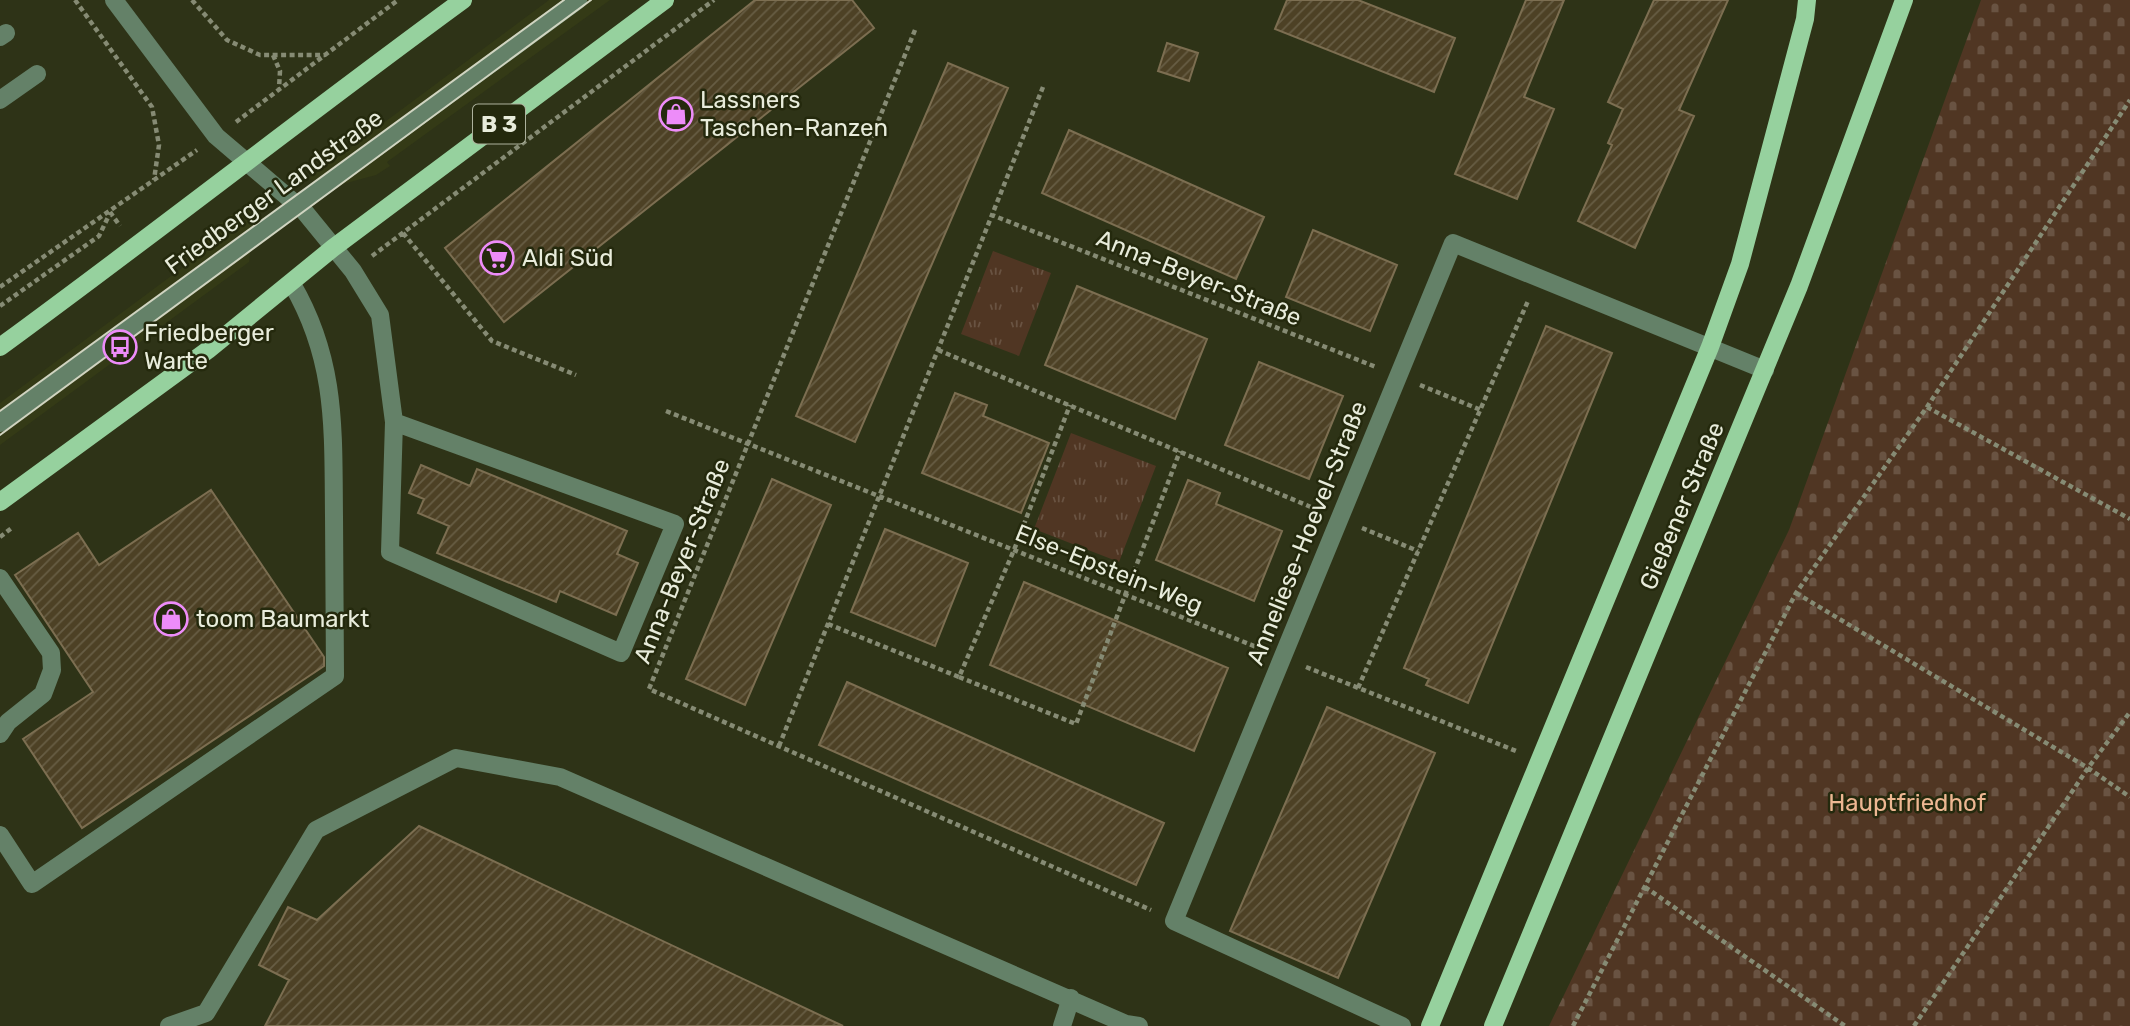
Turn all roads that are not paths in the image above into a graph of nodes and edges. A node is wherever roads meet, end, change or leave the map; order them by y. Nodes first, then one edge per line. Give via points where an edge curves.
1 (114, 0) edge
2 (463, 0) edge
3 (578, 0) edge
4 (665, 0) edge
5 (1807, 0) edge
6 (1904, 0) edge
7 (37, 74) dead end
8 (0, 100) edge
9 (247, 161) junction
10 (297, 205) junction
11 (333, 248) junction
12 (292, 284) junction
13 (0, 347) edge
14 (1710, 347) junction
15 (1765, 370) junction
16 (394, 422) junction
17 (0, 423) edge
18 (0, 502) edge
19 (0, 578) edge
20 (0, 734) edge
21 (0, 835) edge
22 (1070, 998) junction
23 (1131, 1025) edge
24 (169, 1026) edge
25 (1062, 1026) edge
26 (1402, 1026) edge
27 (1430, 1026) edge
28 (1493, 1026) edge

1 - 9 street via 216,136
2 - 9 main road, Friedberger Landstraße
3 - 10 street, Friedberger Landstraße
4 - 11 main road, B 3
5 - 14 main road, Gießener Straße via 1740,264
6 - 15 main road, Gießener Straße
7 - 8 street
9 - 10 street
9 - 13 main road, Friedberger Landstraße
10 - 11 street
10 - 17 street, Friedberger Landstraße
11 - 12 main road, B 3
11 - 16 street via 380,315
12 - 18 main road, B 3
12 - 21 street via 325,364 333,411 335,676 32,884
14 - 15 street, Anneliese-Hoevel-Straße
14 - 26 street, Anneliese-Hoevel-Straße via 1452,243 1174,921
14 - 27 main road, Gießener Straße
15 - 28 main road, Gießener Straße
16 - 16 street via 390,552 621,653 675,524
19 - 20 street via 51,653 52,670 43,694
22 - 23 street
22 - 24 street via 560,777 456,758 316,830 206,1013
22 - 25 street

